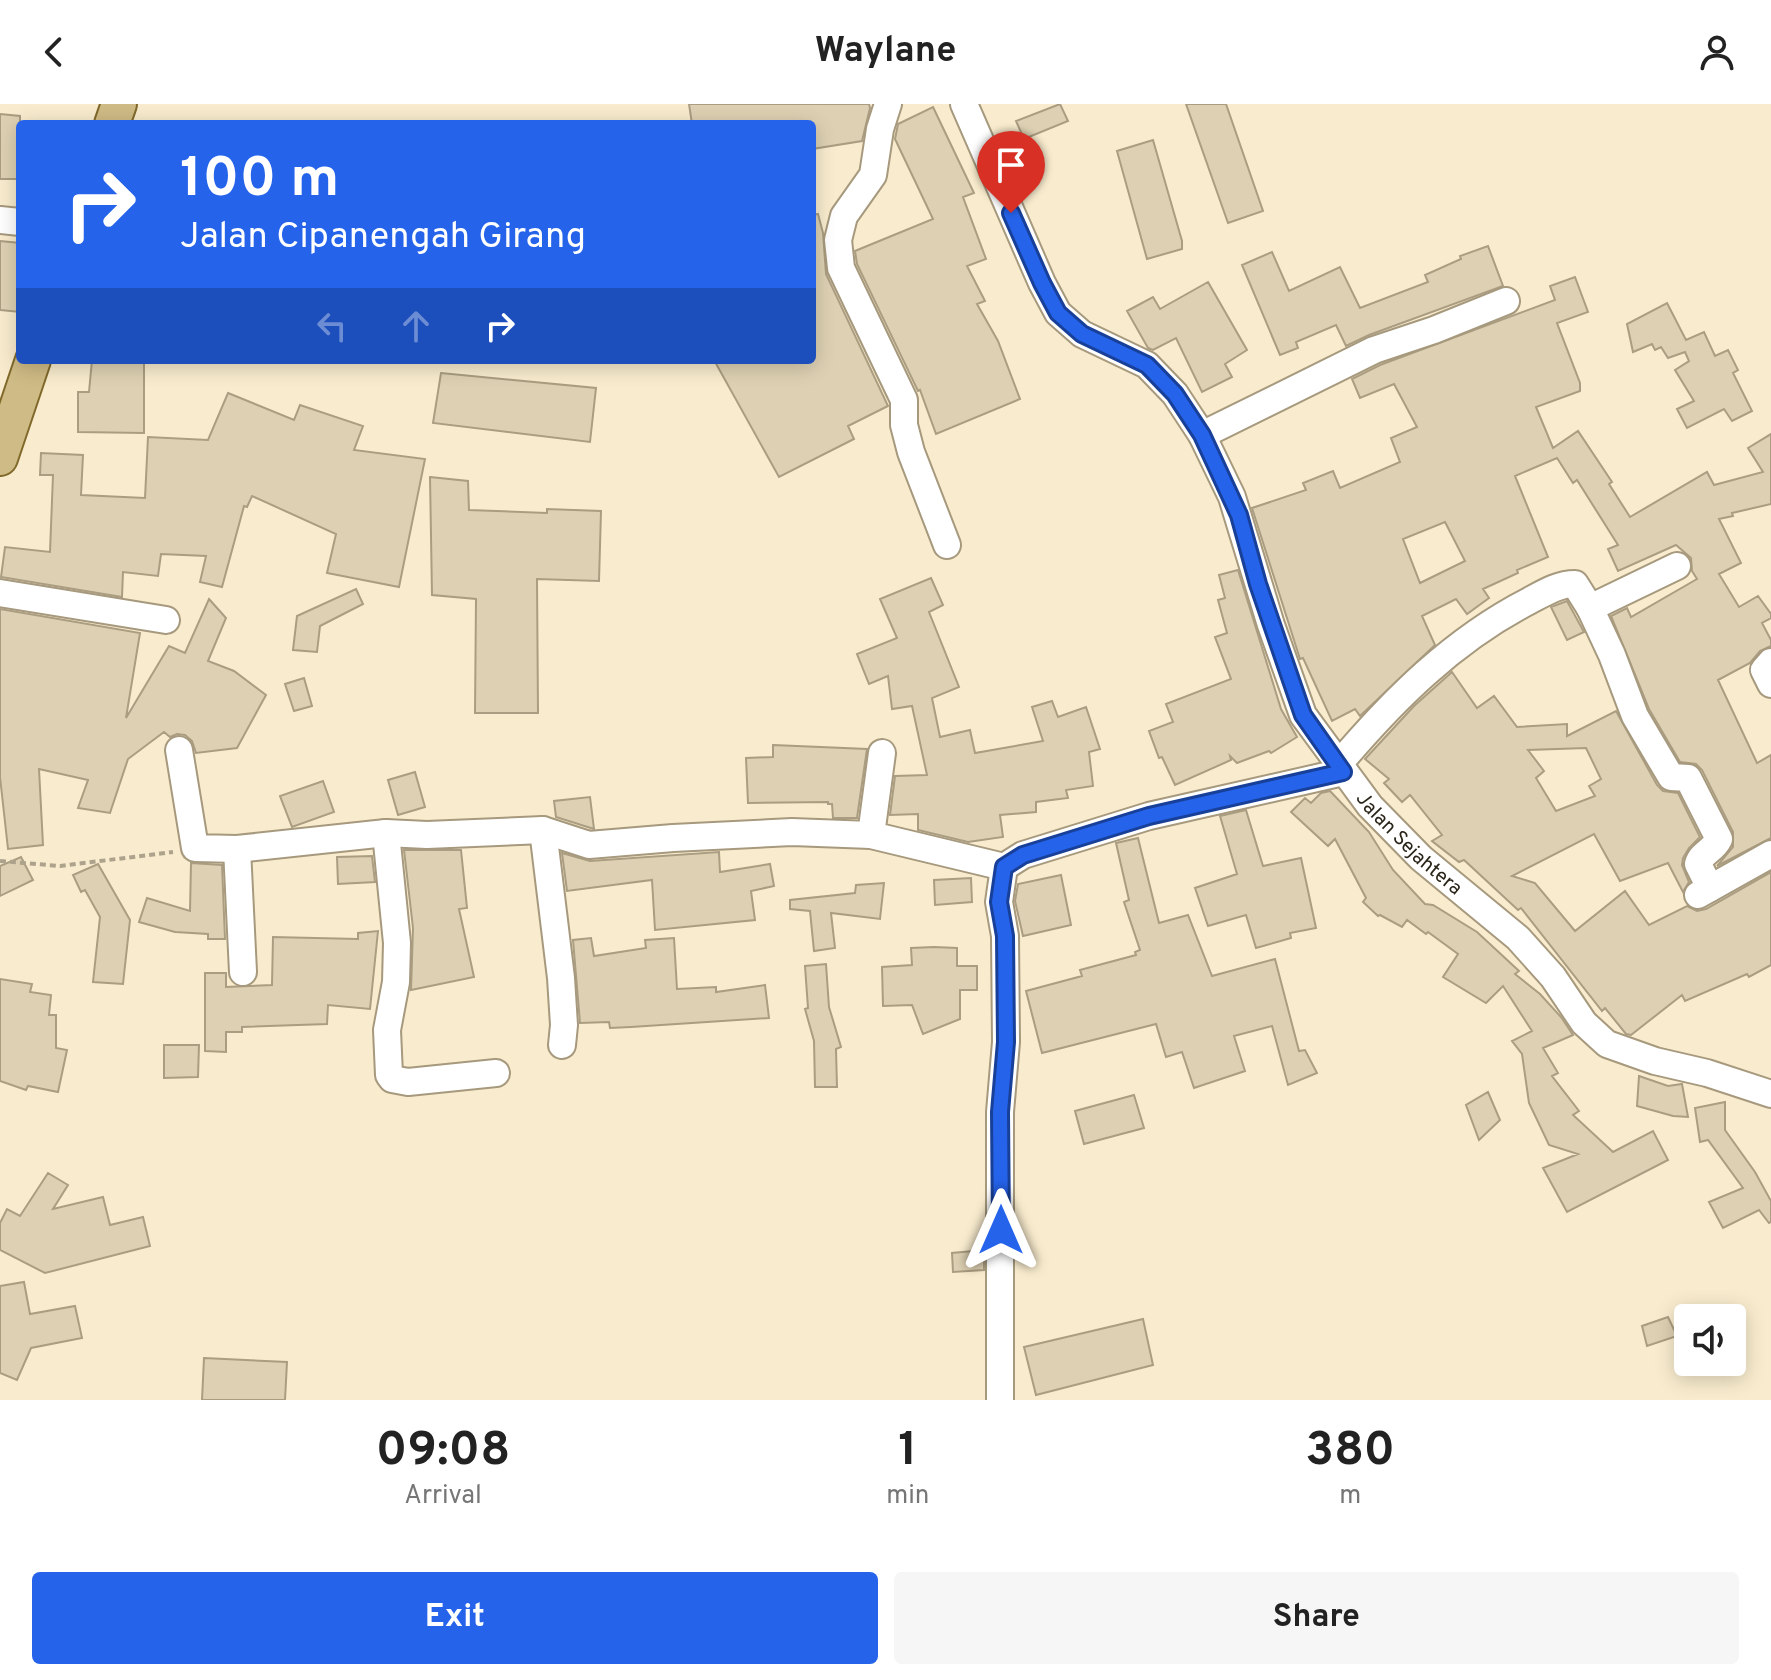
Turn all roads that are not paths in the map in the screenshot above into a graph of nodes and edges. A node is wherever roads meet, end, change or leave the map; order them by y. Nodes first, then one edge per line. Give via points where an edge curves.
1 (888, 104) edge
2 (964, 104) edge
3 (1506, 301) dead end
4 (32, 364) edge
5 (1202, 435) junction
6 (0, 458) edge
7 (947, 545) dead end
8 (1677, 566) dead end
9 (0, 593) edge
10 (1590, 608) junction
11 (166, 620) dead end
12 (1771, 662) edge
13 (1771, 684) edge
14 (179, 750) dead end
15 (882, 753) dead end
16 (1341, 769) junction
17 (543, 830) junction
18 (386, 833) junction
19 (871, 835) junction
20 (237, 849) junction
21 (1771, 854) edge
22 (1004, 867) junction
23 (243, 972) dead end
24 (562, 1045) dead end
25 (496, 1073) dead end
26 (1771, 1094) edge
27 (1000, 1400) edge

1 - 7 street via 873,175 844,216 838,240 841,268 904,400 911,452
2 - 5 street, Jalan Sejahtera via 1058,313 1082,334 1147,365 1175,394
3 - 5 street via 1374,350
4 - 6 main road
5 - 16 street, Jalan Sejahtera via 1237,509 1303,715
8 - 10 street
9 - 11 street
10 - 16 street via 1580,589 1567,584 1501,615 1416,680 1377,720
10 - 21 street via 1635,716 1671,777 1688,778 1719,839 1699,859 1703,892
12 - 13 street via 1764,670
14 - 20 street via 195,848
15 - 19 street
16 - 22 street via 1149,816 1023,855
16 - 26 street, Jalan Sejahtera via 1421,858 1518,938 1584,1023 1607,1044
17 - 18 street
17 - 19 street via 589,845 792,832
17 - 24 street via 561,978
18 - 20 street
18 - 25 street via 397,943 387,1030 389,1075 408,1082
19 - 22 street
20 - 23 street
22 - 27 street via 999,902 1005,936 1006,1042 1000,1112

